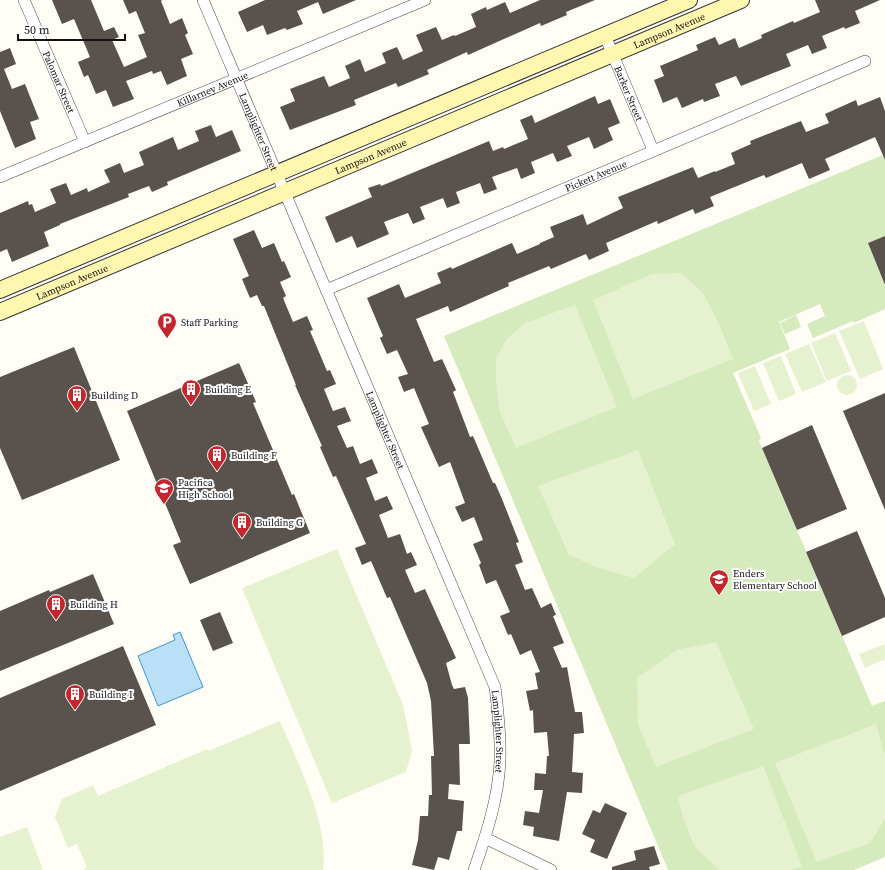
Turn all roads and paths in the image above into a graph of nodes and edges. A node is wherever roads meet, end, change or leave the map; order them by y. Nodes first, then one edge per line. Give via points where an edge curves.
1 (24, 0) edge
2 (204, 0) edge
3 (425, 0) edge
4 (689, 0) edge
5 (741, 0) edge
6 (605, 36) junction
7 (613, 55) junction
8 (865, 61) dead end
9 (236, 79) junction
10 (85, 142) junction
11 (653, 150) junction
12 (277, 173) junction
13 (0, 178) edge
14 (285, 192) junction
15 (0, 290) edge
16 (326, 290) junction
17 (0, 312) edge
18 (485, 838) junction
19 (474, 870) edge
20 (551, 870) edge

1 - 10 street, Palomar Street
2 - 9 street, Lamplighter Street
3 - 9 street, Killarney Avenue
4 - 6 main road, Lampson Avenue
5 - 7 main road, Lampson Avenue
6 - 7 street, Barker Street
6 - 12 main road, Lampson Avenue
7 - 11 street, Barker Street
7 - 14 main road, Lampson Avenue
8 - 11 street, Pickett Avenue
9 - 10 street, Killarney Avenue
9 - 12 street, Lamplighter Street
10 - 13 street, Killarney Avenue
11 - 16 street, Pickett Avenue
12 - 14 street, Lamplighter Street
12 - 15 main road, Lampson Avenue
14 - 16 street, Lamplighter Street
14 - 17 main road, Lampson Avenue
16 - 18 street, Lamplighter Street via 495,687 500,727 500,762
18 - 19 street, Lamplighter Street
18 - 20 street

